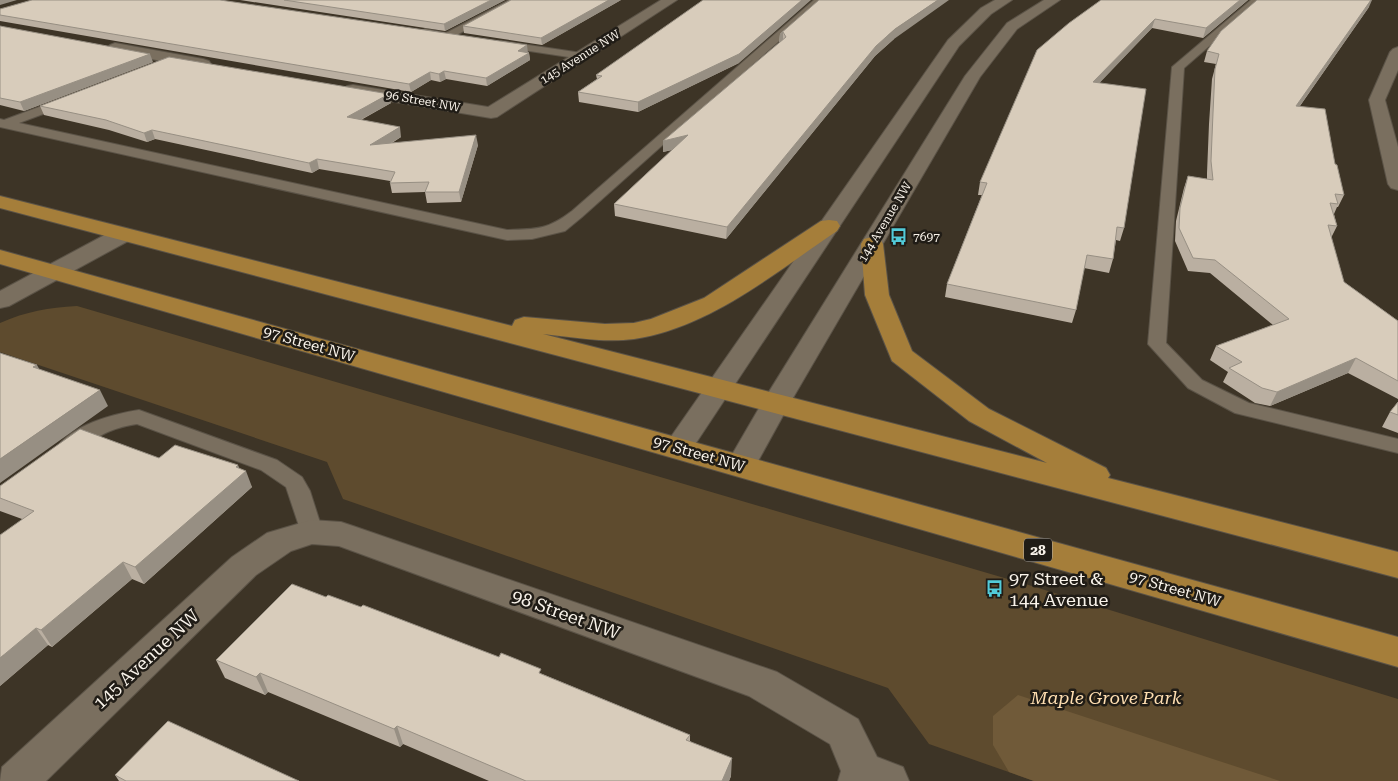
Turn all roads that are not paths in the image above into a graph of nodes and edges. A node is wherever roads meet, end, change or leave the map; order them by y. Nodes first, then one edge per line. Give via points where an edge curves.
1 (516, 0) edge
2 (670, 0) edge
3 (820, 0) edge
4 (1005, 0) edge
5 (1053, 0) edge
6 (1257, 0) edge
7 (419, 32) edge
8 (447, 36) junction
9 (467, 39) edge
10 (486, 42) edge
11 (97, 45) edge
12 (1398, 52) edge
13 (582, 56) junction
14 (174, 59) junction
15 (156, 66) edge
16 (222, 67) edge
17 (337, 87) edge
18 (76, 97) edge
19 (491, 113) joint
20 (2, 124) edge
21 (1398, 184) edge
22 (0, 202) edge
23 (829, 226) junction
24 (122, 235) junction
25 (872, 244) junction
26 (0, 257) edge
27 (53, 272) junction
28 (0, 301) edge
29 (440, 318) junction
30 (719, 388) junction
31 (776, 403) junction
32 (1398, 446) edge
33 (678, 448) junction
34 (54, 458) edge
35 (741, 465) junction
36 (1141, 498) junction
37 (295, 537) junction
38 (1398, 565) edge
39 (1398, 652) edge
40 (869, 778) edge
41 (21, 780) edge

1 - 8 lane
2 - 13 street, 145 Avenue NW
3 - 20 lane via 577,214 559,228 532,234 506,235
4 - 23 street via 986,11 953,43
5 - 25 street, 144 Avenue NW via 1012,26 974,76
6 - 32 lane via 1178,67 1157,344 1195,384 1242,408
7 - 8 lane
8 - 9 lane
10 - 13 lane
11 - 14 street
12 - 21 street via 1377,100
13 - 19 street, 145 Avenue NW
14 - 15 lane
14 - 16 street
17 - 19 street, 96 Street NW
18 - 20 lane
22 - 24 main road
23 - 29 main road via 713,303 660,325 604,332
23 - 30 street
24 - 27 street
24 - 29 main road
25 - 31 street, 144 Avenue NW
25 - 36 main road via 877,295 902,355 979,415
26 - 27 main road, 97 Street NW
27 - 28 street
27 - 33 main road, 97 Street NW
29 - 30 main road
30 - 31 main road
30 - 33 street
31 - 35 street, 144 Avenue NW
31 - 36 main road
33 - 35 main road, 97 Street NW / 28
34 - 37 lane via 92,431 116,420 139,417 269,464 294,482 298,491
35 - 39 main road, 97 Street NW / 28
36 - 38 main road
37 - 40 street, 98 Street NW via 342,534 762,684 844,732
37 - 41 street, 145 Avenue NW via 244,566

